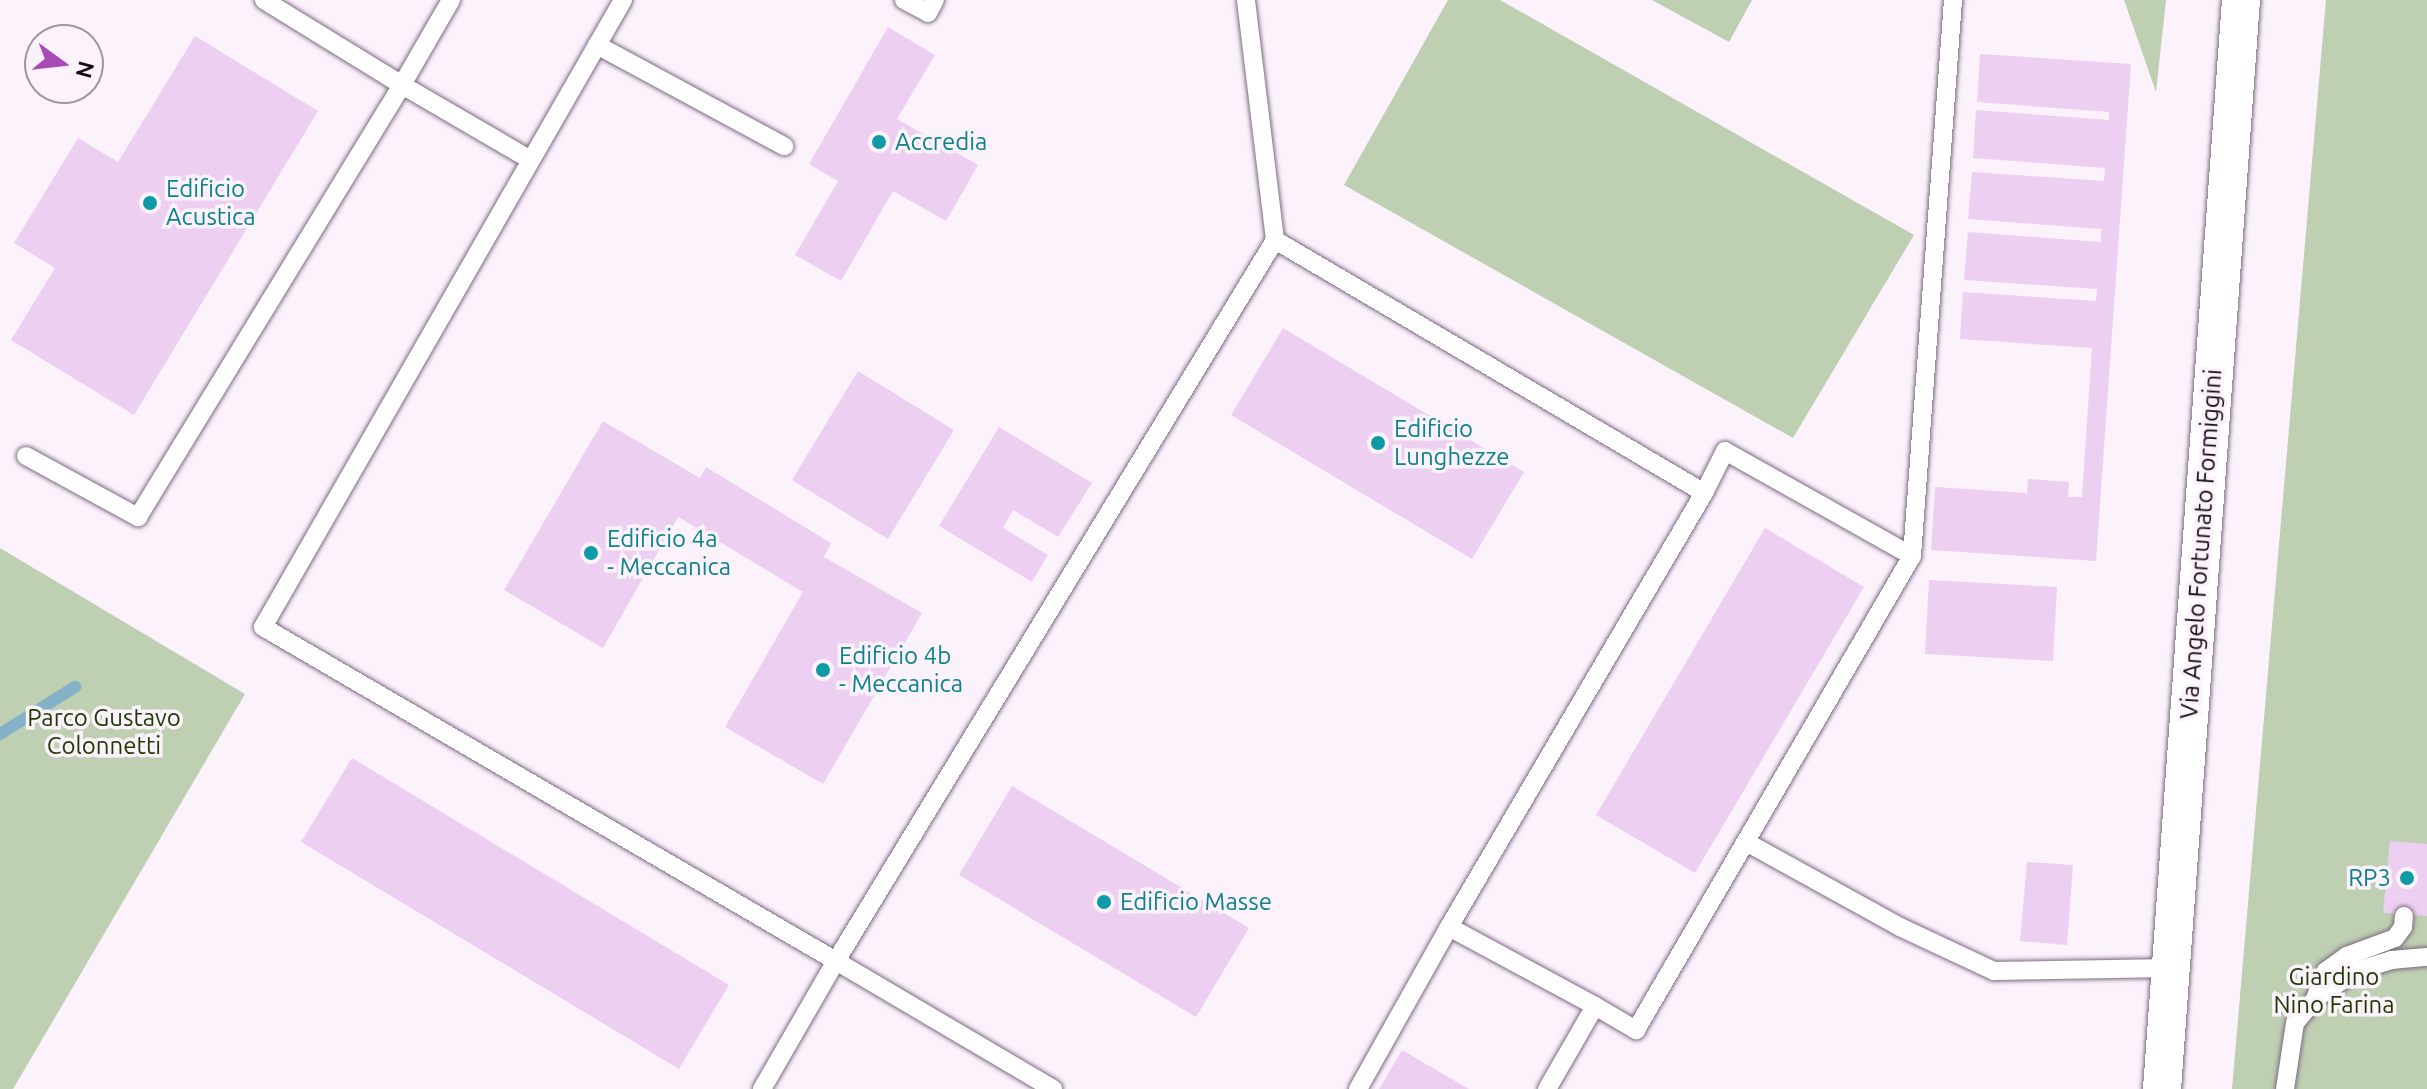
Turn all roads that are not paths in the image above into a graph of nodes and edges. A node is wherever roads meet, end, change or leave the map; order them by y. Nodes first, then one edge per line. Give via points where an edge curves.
1 (264, 0) edge
2 (451, 0) edge
3 (623, 0) edge
4 (904, 0) edge
5 (935, 0) edge
6 (1246, 0) edge
7 (1953, 0) edge
8 (2241, 0) edge
9 (597, 45) junction
10 (402, 85) junction
11 (784, 146) dead end
12 (531, 160) junction
13 (1275, 240) junction
14 (26, 456) dead end
15 (1704, 493) junction
16 (1912, 556) junction
17 (1746, 842) junction
18 (2404, 916) dead end
19 (1449, 927) junction
20 (2427, 957) edge
21 (836, 961) junction
22 (2171, 968) junction
23 (2315, 999) junction
24 (1595, 1006) junction
25 (762, 1089) edge
26 (1053, 1089) edge
27 (1358, 1089) edge
28 (1547, 1089) edge
29 (2162, 1089) edge
30 (2285, 1089) edge

1 - 10 lane
2 - 10 lane
3 - 9 lane
4 - 5 lane via 928,13
6 - 13 lane
7 - 16 lane
8 - 22 street, Via Angelo Fortunato Formiggini
9 - 11 lane
9 - 12 lane
10 - 12 lane
10 - 14 lane via 138,517
12 - 21 lane via 263,627
13 - 15 lane
13 - 21 lane
15 - 16 lane via 1725,451
15 - 19 lane
16 - 17 lane
17 - 22 lane via 1900,927 1994,971
17 - 24 lane via 1636,1030
18 - 23 lane via 2395,938 2347,956 2326,971
19 - 24 lane
19 - 27 lane
20 - 23 lane via 2391,960 2356,971
21 - 25 lane
21 - 26 lane
22 - 29 street, Via Angelo Fortunato Formiggini
23 - 30 lane via 2295,1023
24 - 28 lane

